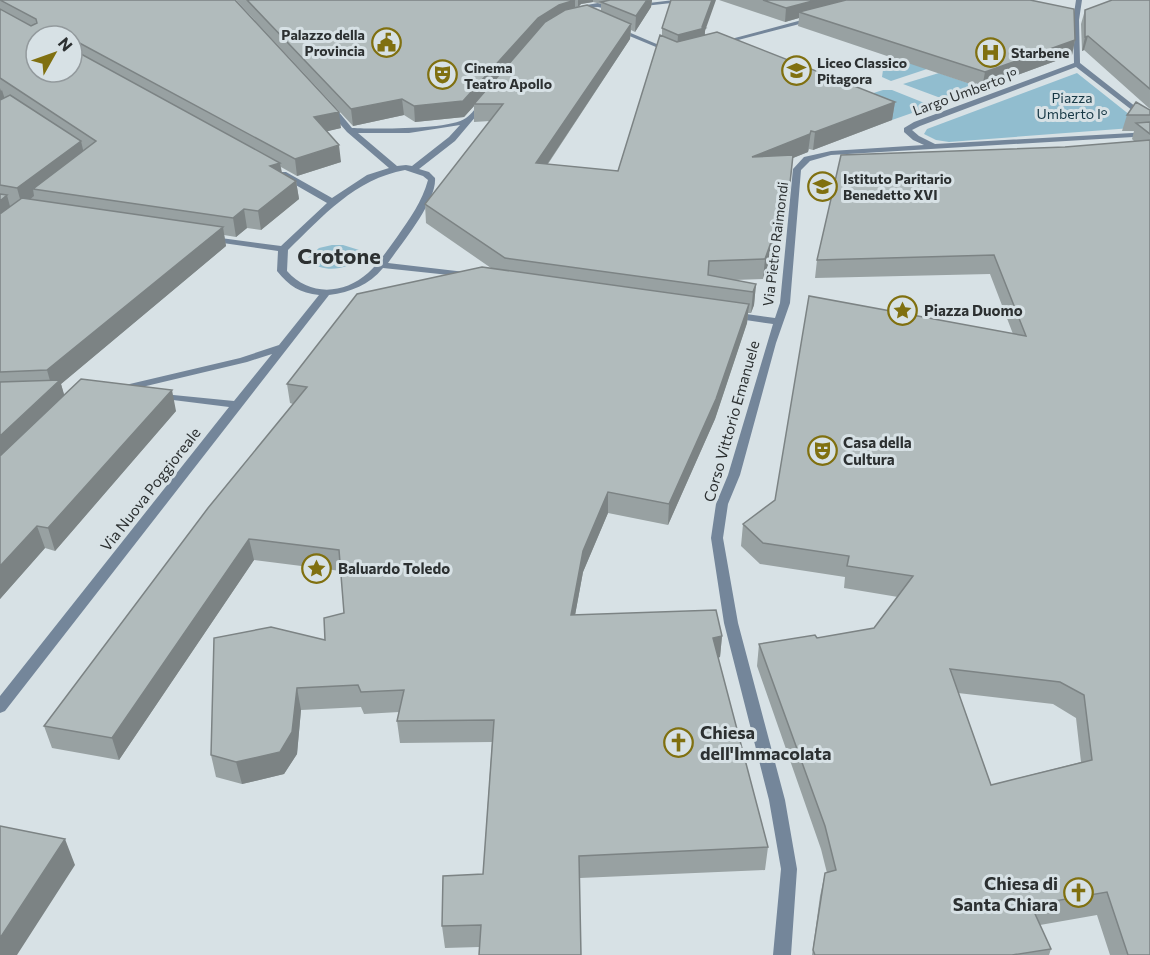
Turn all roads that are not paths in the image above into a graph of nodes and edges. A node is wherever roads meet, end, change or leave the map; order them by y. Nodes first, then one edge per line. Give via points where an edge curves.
1 (582, 0) edge
2 (696, 0) edge
3 (1078, 0) edge
4 (592, 5) junction
5 (626, 6) edge
6 (618, 8) edge
7 (571, 9) edge
8 (610, 10) junction
9 (580, 14) junction
10 (822, 16) edge
11 (607, 24) edge
12 (710, 45) edge
13 (676, 54) edge
14 (1077, 63) junction
15 (490, 95) edge
16 (327, 104) edge
17 (468, 121) junction
18 (1150, 122) edge
19 (350, 130) junction
20 (1150, 134) edge
21 (936, 148) junction
22 (394, 168) junction
23 (414, 169) junction
24 (278, 171) edge
25 (332, 202) junction
26 (202, 237) edge
27 (284, 249) junction
28 (381, 265) junction
29 (472, 276) edge
30 (326, 292) junction
31 (719, 313) edge
32 (778, 322) junction
33 (283, 347) junction
34 (237, 405) junction
35 (0, 707) edge
36 (782, 955) edge

1 - 4 street
2 - 5 street
3 - 14 street
4 - 8 street
4 - 9 street via 583,7
6 - 8 street
7 - 9 street
8 - 9 street
10 - 12 street
11 - 13 street
14 - 18 street
14 - 21 street, Largo Umberto I° via 908,130
15 - 17 street
16 - 19 street
17 - 19 street via 423,130
17 - 23 street
19 - 22 street
20 - 21 street
21 - 32 street, Via Pietro Raimondi via 831,153 807,159 797,169 786,290
22 - 23 street
22 - 25 street via 358,184
23 - 28 street via 432,180 428,196
24 - 25 street
25 - 27 street
26 - 27 street
27 - 30 street via 282,271 294,284 305,290
28 - 29 street
28 - 30 street via 362,282
30 - 33 street, Via Nuova Poggioreale
31 - 32 street
32 - 36 street, Corso Vittorio Emanuele via 722,504 717,538 731,623 777,800 789,869
33 - 34 street, Via Nuova Poggioreale
33 - 34 street via 113,390
34 - 35 street, Via Nuova Poggioreale

